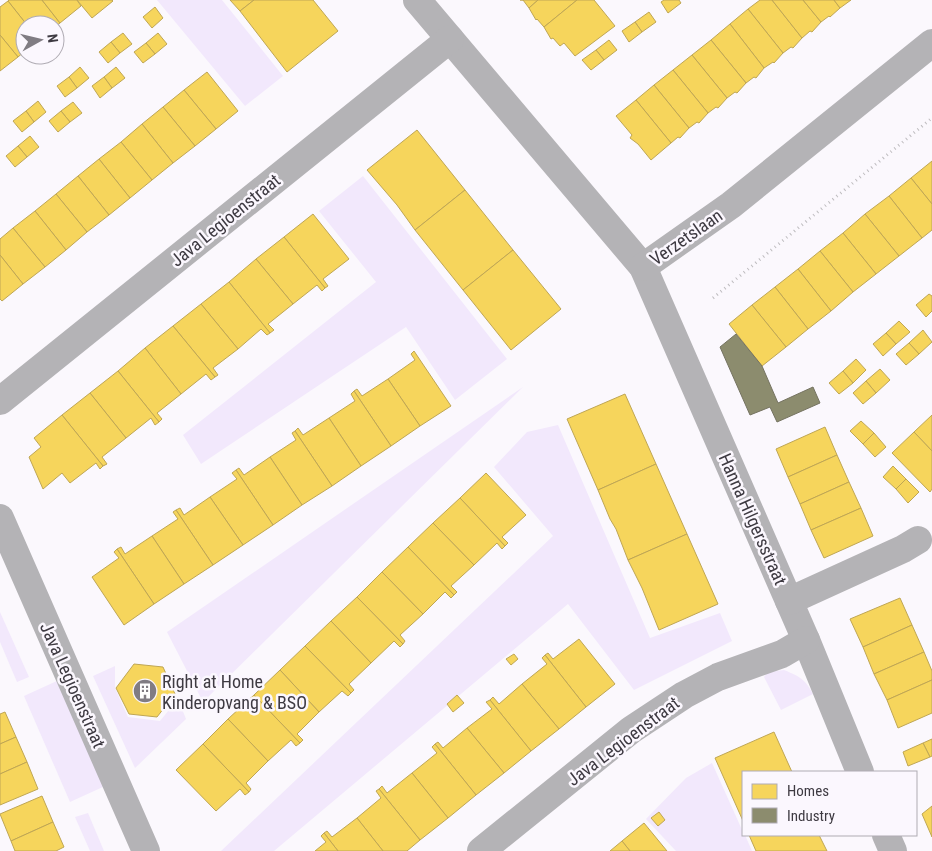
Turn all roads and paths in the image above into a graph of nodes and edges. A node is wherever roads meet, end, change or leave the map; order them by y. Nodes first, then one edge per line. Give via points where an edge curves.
1 (417, 0) edge
2 (450, 39) junction
3 (932, 43) edge
4 (932, 118) edge
5 (643, 267) junction
6 (713, 298) dead end
7 (0, 401) edge
8 (0, 518) edge
9 (918, 540) dead end
10 (789, 601) junction
11 (806, 640) junction
12 (860, 771) edge
13 (886, 836) edge
14 (146, 851) edge
15 (481, 851) edge
16 (893, 851) edge

1 - 2 street, Verzetslaan
2 - 5 street, Verzetslaan
2 - 7 street, Java Legioenstraat
3 - 5 street, Verzetslaan via 731,205
4 - 6 path
5 - 10 street, Hanna Hilgersstraat
8 - 14 street, Java Legioenstraat
9 - 10 street
10 - 11 street, Hanna Hilgersstraat
11 - 12 street, Hanna Hilgersstraat
11 - 15 street, Java Legioenstraat via 782,654 718,677 684,695 631,730
13 - 16 street

